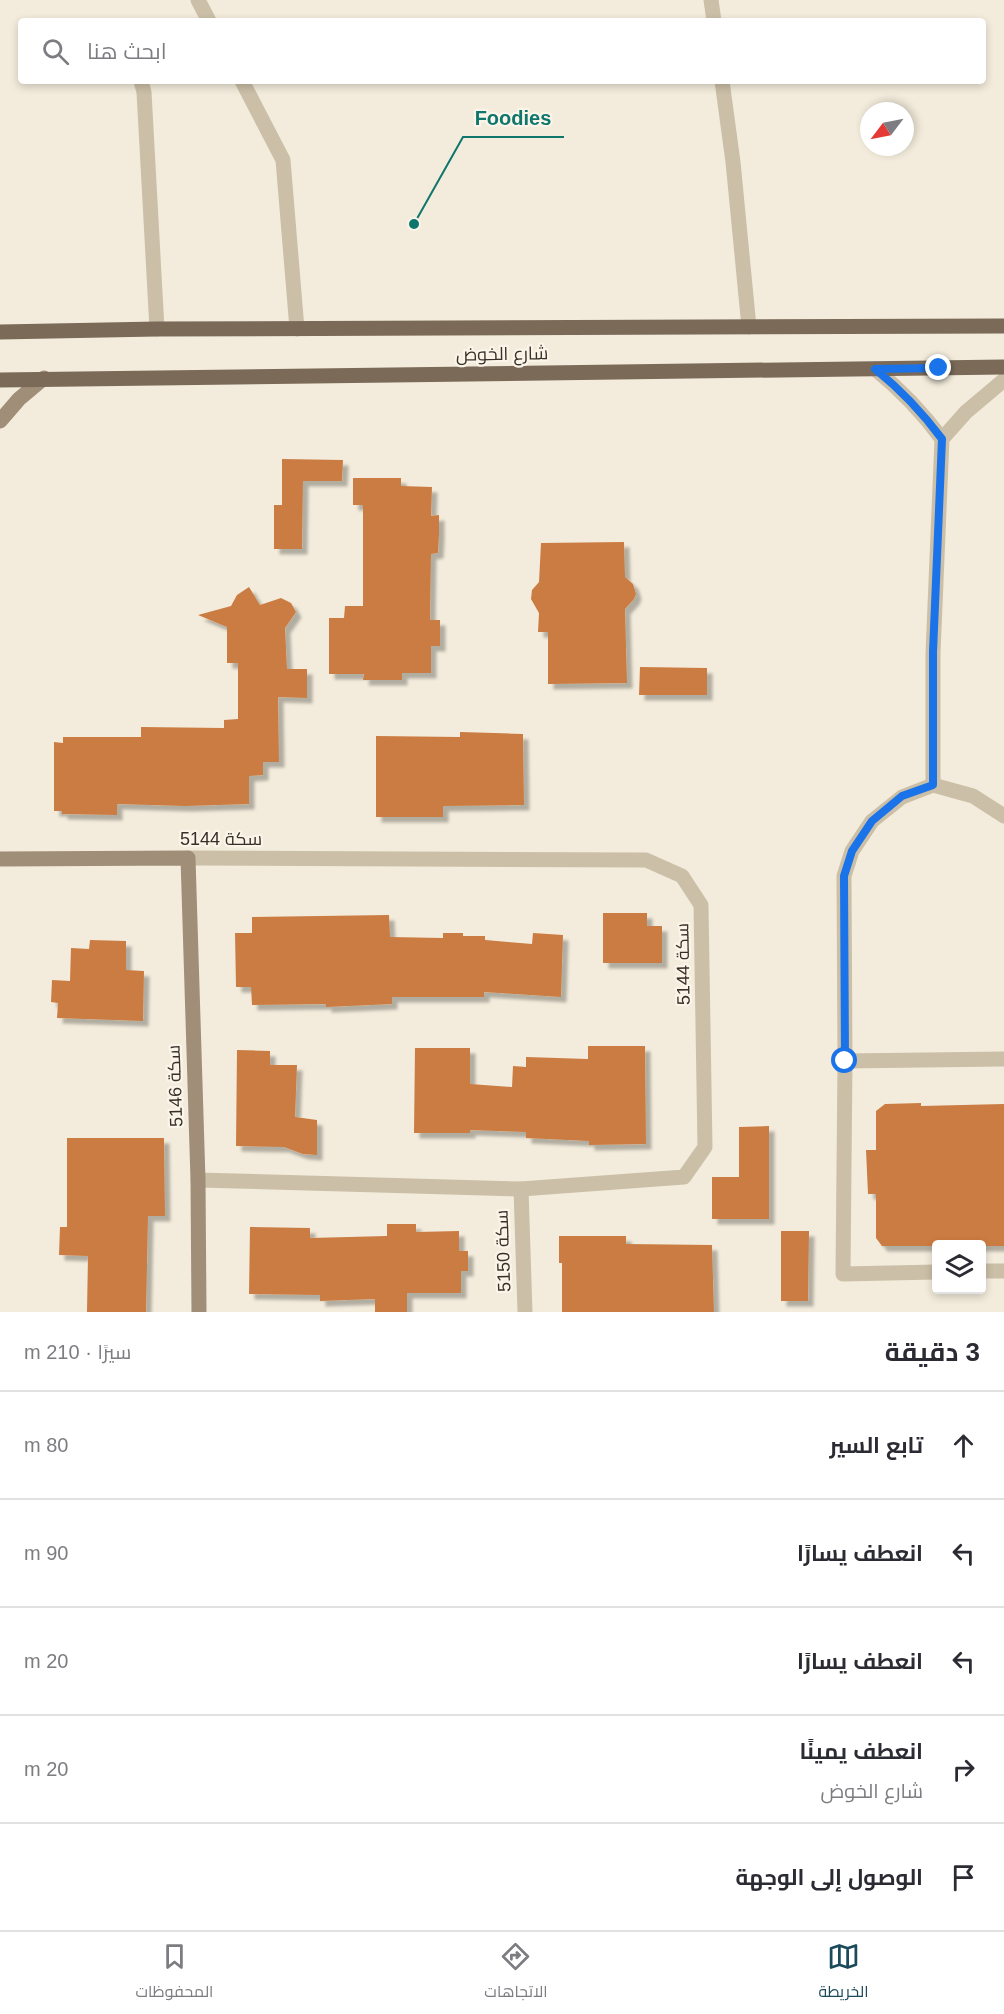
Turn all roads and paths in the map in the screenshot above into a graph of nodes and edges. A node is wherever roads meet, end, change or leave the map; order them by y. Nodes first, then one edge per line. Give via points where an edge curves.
1 (198, 0) edge
2 (711, 0) edge
3 (207, 18) edge
4 (714, 18) edge
5 (141, 84) edge
6 (244, 84) edge
7 (722, 84) edge
8 (0, 325) edge
9 (1004, 326) edge
10 (749, 327) junction
11 (297, 328) junction
12 (157, 329) junction
13 (76, 330) junction
14 (0, 332) edge
15 (1004, 367) edge
16 (875, 369) junction
17 (44, 378) junction
18 (0, 380) edge
19 (1004, 380) edge
20 (0, 421) edge
21 (942, 439) junction
22 (933, 785) junction
23 (1004, 816) edge
24 (188, 858) junction
25 (0, 859) edge
26 (1004, 1059) edge
27 (845, 1061) junction
28 (198, 1180) junction
29 (521, 1189) junction
30 (986, 1271) edge
31 (1004, 1271) edge
32 (932, 1272) edge
33 (199, 1312) edge
34 (525, 1312) edge

1 - 3 street
2 - 4 street
5 - 12 street
6 - 11 street via 283,160
7 - 10 street
8 - 13 street
9 - 10 main road, شارع الخوض
10 - 11 main road, شارع الخوض
11 - 12 main road, شارع الخوض
12 - 13 main road, شارع الخوض
13 - 14 main road, شارع الخوض
15 - 16 main road, شارع الخوض
16 - 17 main road, شارع الخوض
16 - 21 street via 923,413
17 - 18 main road, شارع الخوض
17 - 20 street
19 - 21 street via 966,412
21 - 22 street via 933,652
22 - 23 street via 973,796
22 - 27 street via 902,796 872,821 852,851 844,876
24 - 25 street, سكة 5144
24 - 28 street, سكة 5146
24 - 29 street, سكة 5144 via 646,860 682,876 701,905 705,1147 684,1177
26 - 27 street
27 - 32 street via 843,1274
28 - 29 street, سكة 5144
28 - 33 street, سكة 5146
29 - 34 street, سكة 5150
30 - 31 street

